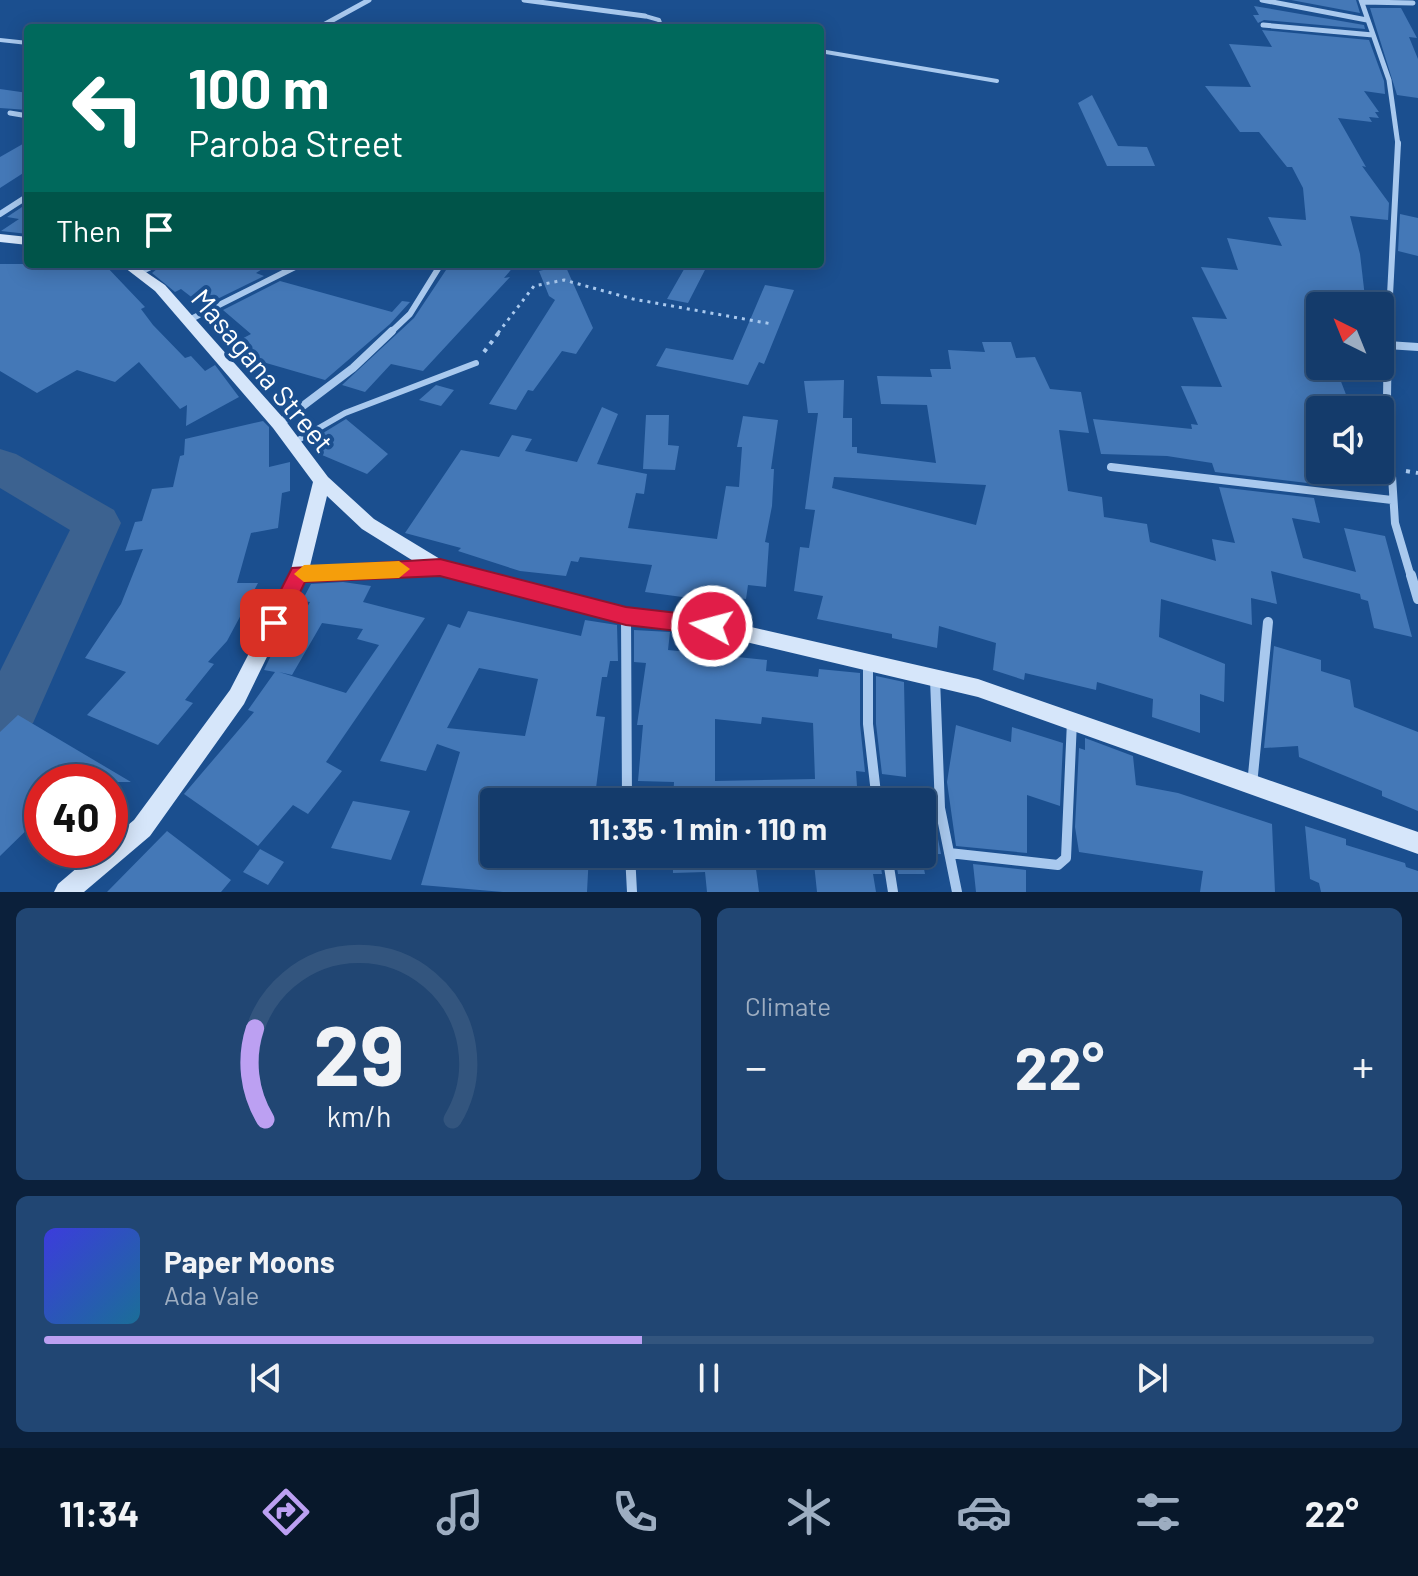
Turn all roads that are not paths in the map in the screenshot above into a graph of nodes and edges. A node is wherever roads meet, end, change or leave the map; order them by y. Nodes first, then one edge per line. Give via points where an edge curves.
1 (369, 0) edge
2 (524, 0) edge
3 (1262, 0) edge
4 (1362, 1) edge
5 (1413, 3) dead end
6 (645, 16) joint
7 (1367, 20) junction
8 (325, 24) edge
9 (660, 24) edge
10 (1263, 25) dead end
11 (1373, 35) junction
12 (0, 40) edge
13 (24, 43) edge
14 (824, 52) edge
15 (997, 81) dead end
16 (10, 113) dead end
17 (24, 115) edge
18 (24, 199) edge
19 (0, 214) edge
20 (0, 238) edge
21 (24, 241) edge
22 (133, 268) edge
23 (293, 268) edge
24 (439, 268) edge
25 (1390, 292) edge
26 (189, 320) junction
27 (1394, 345) edge
28 (1418, 347) edge
29 (476, 363) road end
30 (1388, 380) edge
31 (279, 424) junction
32 (293, 443) junction
33 (1111, 467) dead end
34 (322, 481) junction
35 (1392, 500) junction
36 (440, 568) junction
37 (299, 574) junction
38 (1418, 599) edge
39 (626, 616) junction
40 (1268, 622) dead end
41 (868, 663) junction
42 (935, 678) junction
43 (1072, 721) junction
44 (1252, 786) junction
45 (627, 788) edge
46 (875, 788) edge
47 (1418, 843) edge
48 (949, 853) junction
49 (631, 868) edge
50 (889, 868) edge
51 (66, 892) edge
52 (632, 892) edge
53 (893, 892) edge
54 (957, 892) edge

1 - 8 street
2 - 6 street
3 - 7 street
4 - 5 street
4 - 7 street
6 - 9 lane
7 - 11 street
10 - 11 street
11 - 25 street via 1389,80 1399,151
12 - 13 lane
14 - 15 lane
16 - 17 street
18 - 19 street
20 - 21 street
22 - 26 street, Masagana Street
23 - 26 street
24 - 31 street via 410,314 353,368
26 - 31 street, Masagana Street
27 - 28 street
29 - 32 lane via 345,413
30 - 35 street
31 - 32 street, Masagana Street
32 - 34 street, Masagana Street
33 - 35 street
34 - 36 street, Masagana Street via 368,524
34 - 37 street
35 - 38 street
36 - 37 street
36 - 39 street
37 - 51 street via 237,697 151,816
39 - 41 street via 712,626
39 - 45 street
40 - 44 street
41 - 42 street
41 - 46 street
42 - 43 street
42 - 48 street via 940,808
43 - 44 street
43 - 48 street via 1066,858 1058,865
44 - 47 street
48 - 54 street
49 - 52 street
50 - 53 street

